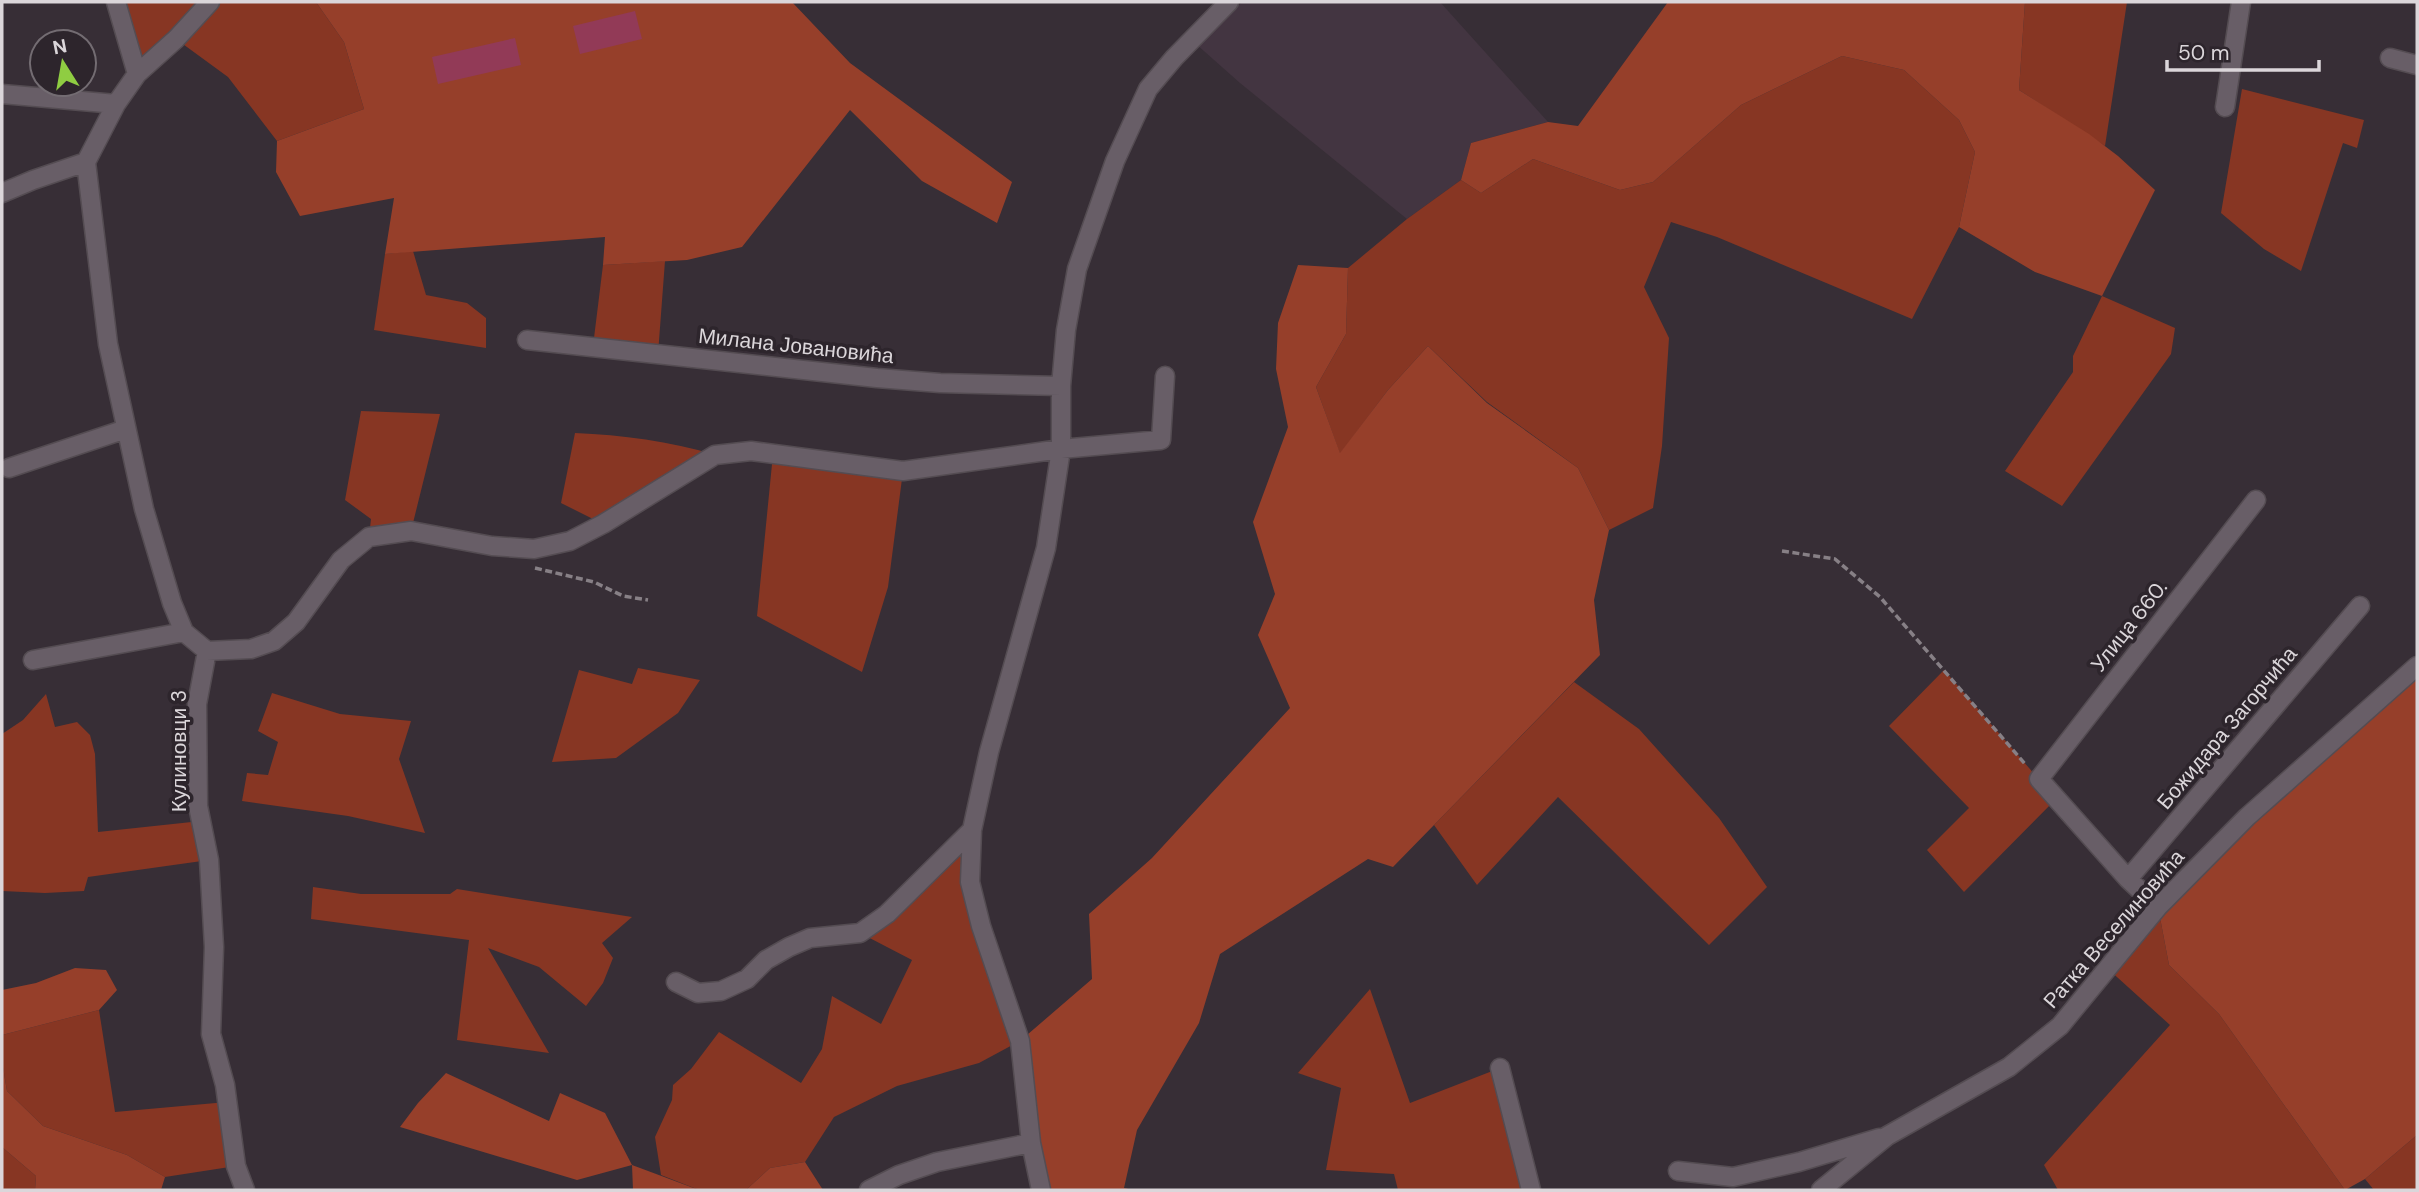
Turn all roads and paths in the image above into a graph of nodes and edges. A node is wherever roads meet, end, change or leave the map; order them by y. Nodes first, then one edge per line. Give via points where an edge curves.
1 (116, 2) edge
2 (210, 2) edge
3 (1229, 2) edge
4 (2241, 2) edge
5 (2390, 58) dead end
6 (2417, 65) edge
7 (137, 74) junction
8 (2, 94) edge
9 (116, 104) junction
10 (2225, 107) dead end
11 (86, 162) junction
12 (2, 193) edge
13 (527, 340) dead end
14 (1165, 376) dead end
15 (1061, 386) junction
16 (126, 429) junction
17 (1061, 449) junction
18 (9, 468) dead end
19 (2256, 500) dead end
20 (1782, 551) dead end
21 (533, 566) dead end
22 (648, 600) dead end
23 (2360, 606) dead end
24 (184, 632) junction
25 (207, 651) junction
26 (33, 660) dead end
27 (2417, 666) edge
28 (2039, 779) junction
29 (972, 830) junction
30 (2128, 879) junction
31 (2158, 907) junction
32 (676, 982) dead end
33 (1500, 1068) dead end
34 (1887, 1136) junction
35 (1031, 1143) junction
36 (1678, 1171) dead end
37 (245, 1190) edge
38 (869, 1190) edge
39 (1041, 1190) edge
40 (1531, 1190) edge
41 (1821, 1190) edge

1 - 7 street
2 - 7 street
3 - 15 street via 1148,89 1115,161 1077,269
4 - 10 street
5 - 6 street
7 - 9 street
8 - 9 street
9 - 11 street
11 - 12 street
11 - 16 street via 102,307
13 - 15 street, Милана Јовановића via 877,378
14 - 17 street via 1161,440
15 - 17 street
16 - 18 street
16 - 24 street via 144,509
17 - 25 street via 904,471 751,452 715,455 570,541 534,549 411,531 369,537 341,561 296,622 274,641 251,649
17 - 29 street via 1046,548
19 - 28 street, Улица 660.
20 - 28 path via 1835,559 1880,597
21 - 22 path
23 - 30 street, Божидара Загорчића
24 - 25 street
24 - 26 street
25 - 37 street, Кулиновци 3 via 197,704 198,806 209,860 214,947 211,1034 225,1086 236,1166
27 - 31 street, Ратка Веселиновића via 2247,817
28 - 30 street
29 - 32 street via 887,914 860,933 810,938 766,960 747,979 721,991 698,993
29 - 35 street via 970,882 1020,1041
30 - 31 street
31 - 34 street, Ратка Веселиновића via 2060,1026 2009,1067
33 - 40 street
34 - 36 street via 1733,1177
34 - 41 street, Ратка Веселиновића
35 - 38 street via 937,1162
35 - 39 street

